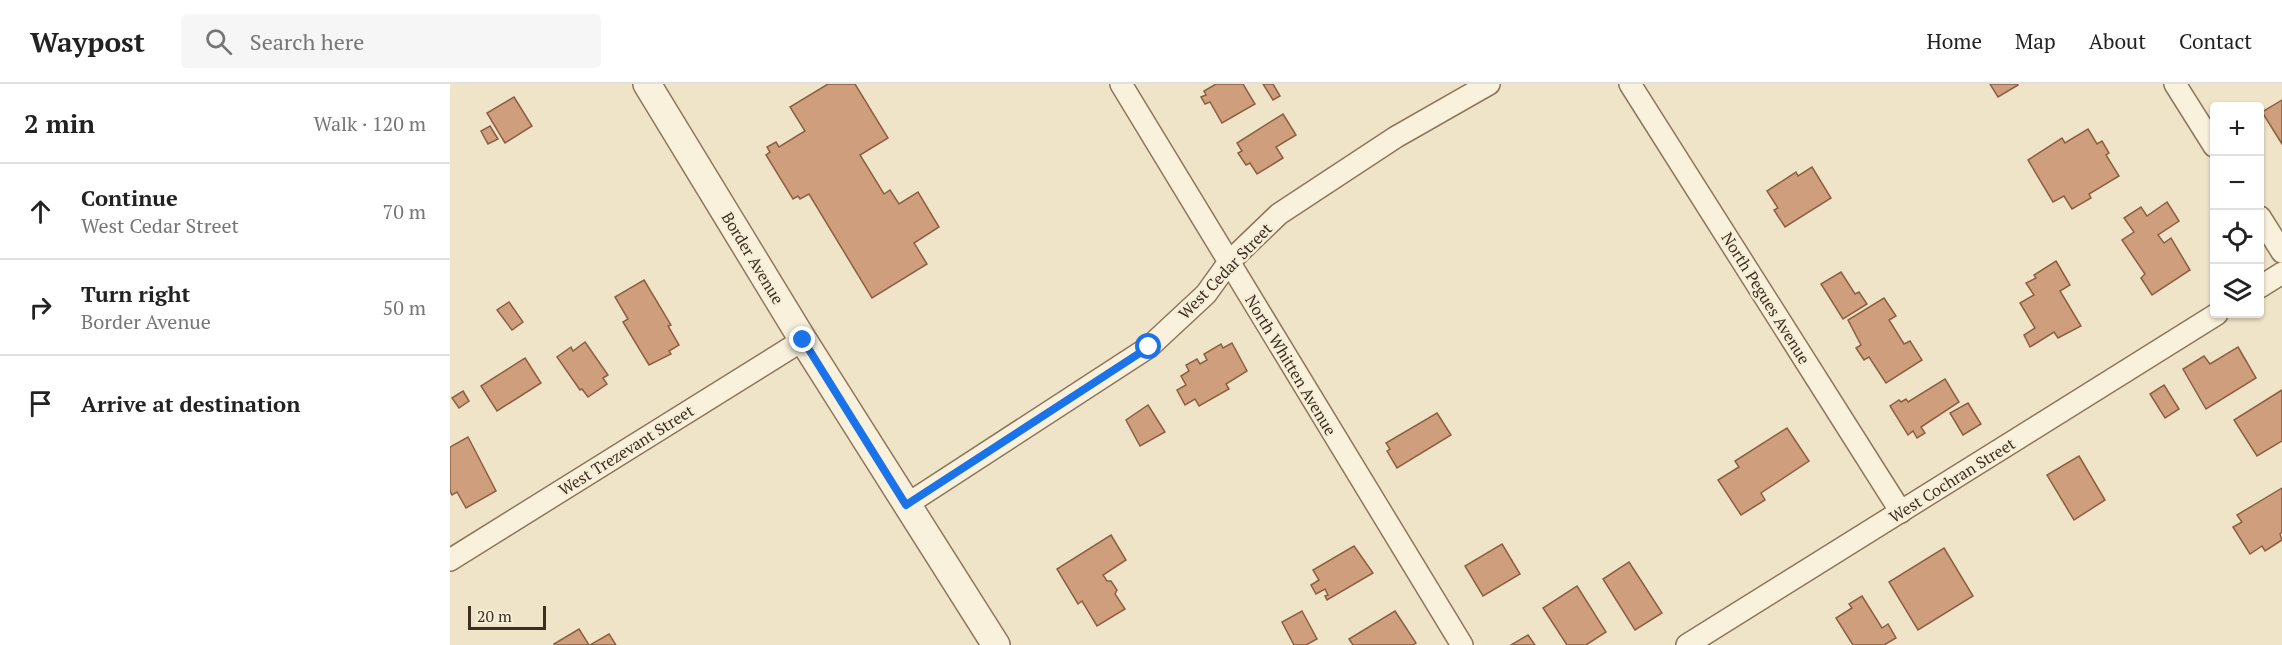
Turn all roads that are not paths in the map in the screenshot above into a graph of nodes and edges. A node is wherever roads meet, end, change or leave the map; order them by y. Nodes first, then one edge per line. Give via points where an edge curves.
1 (647, 84) edge
2 (1121, 84) edge
3 (1489, 84) edge
4 (1630, 84) edge
5 (2175, 84) edge
6 (2210, 140) edge
7 (2264, 225) edge
8 (2282, 252) edge
9 (1229, 262) junction
10 (2282, 273) edge
11 (2264, 284) edge
12 (2211, 318) edge
13 (803, 340) junction
14 (906, 505) junction
15 (1901, 512) junction
16 (450, 561) edge
17 (996, 645) edge
18 (1461, 645) edge
19 (1687, 645) edge

1 - 13 street, Border Avenue
2 - 9 street, North Whitten Avenue
3 - 9 street, West Cedar Street via 1396,137 1279,214
4 - 15 street, North Pegues Avenue
5 - 6 street
7 - 8 street
9 - 14 street, West Cedar Street via 1206,294 1149,347
9 - 18 street, North Whitten Avenue
10 - 11 street
12 - 15 street, West Cochran Street
13 - 14 street, Border Avenue
13 - 16 street, West Trezevant Street
14 - 17 street, Border Avenue
15 - 19 street, West Cochran Street

